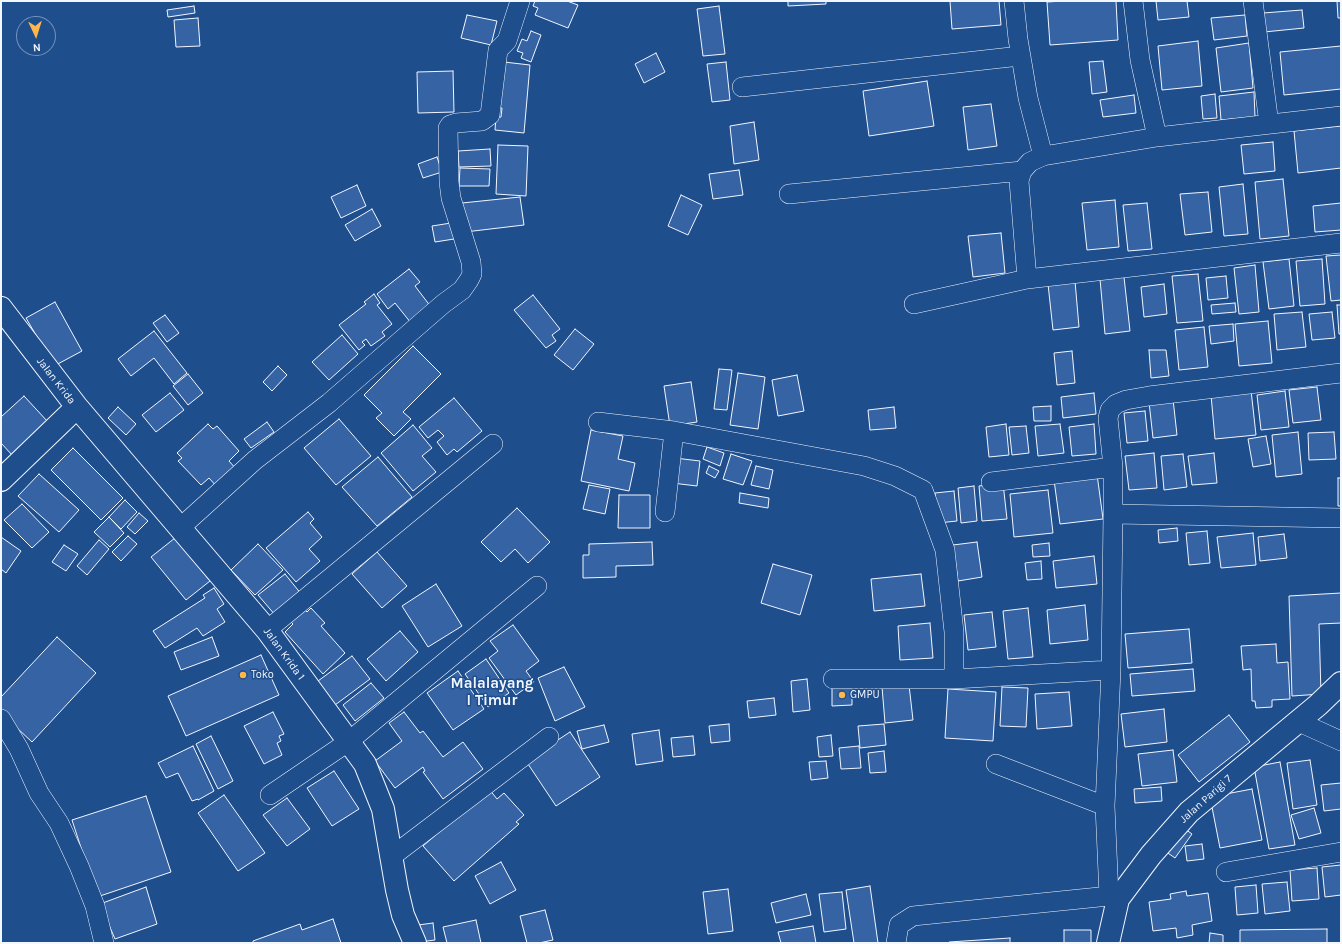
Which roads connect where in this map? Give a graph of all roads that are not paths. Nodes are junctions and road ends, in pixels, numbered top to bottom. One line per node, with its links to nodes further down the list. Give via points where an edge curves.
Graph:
1 (520, 1): 28 (street, via 507,41 498,50 490,115 482,121 450,124 448,128 451,198 471,262 472,274 462,290 442,304 329,403 255,460)
2 (1014, 1): 5 (street)
3 (1133, 1): 9 (street, via 1140,60)
4 (1253, 1): 8 (street)
5 (1020, 56): 6 (street); 10 (street)
6 (742, 87)
7 (1341, 116): 8 (street)
8 (1268, 124): 9 (street)
9 (1157, 136): 10 (street)
10 (1043, 156): 11 (street, via 1030,162)
11 (1022, 171): 12 (street); 14 (street, via 1019,181)
12 (789, 194)
13 (1341, 243): 14 (street)
14 (1027, 279): 15 (street)
15 (914, 304)
16 (1, 308): 18 (street, Jalan Krida)
17 (1341, 373): 22 (street, via 1149,396 1121,402 1110,410 1108,418)
18 (77, 407): 23 (street, Jalan Krida); 28 (street, Jalan Krida 1)
19 (598, 422): 20 (street)
20 (674, 431): 25 (street); 32 (street, via 864,466 895,476 923,490 945,550 954,632)
21 (493, 444): 30 (street)
22 (1113, 467): 24 (street); 26 (street)
23 (1, 480)
24 (991, 482)
25 (666, 512)
26 (1113, 514): 27 (street); 31 (street)
27 (1341, 518)
28 (181, 527): 30 (street, Jalan Krida 1)
29 (537, 586): 39 (street)
30 (267, 630): 39 (street, Jalan Krida 1)
31 (1111, 670): 32 (street); 42 (street)
32 (954, 679): 33 (street)
33 (833, 680)
34 (1341, 683): 36 (street, Jalan Parigi 7)
35 (1, 719): 47 (street, via 79,866 95,906)
36 (1298, 722): 38 (street); 46 (street, Jalan Parigi 7, via 1189,812)
37 (549, 737): 44 (street)
38 (1341, 741)
39 (348, 742): 41 (street); 44 (street, Jalan Krida 1, via 365,764 383,809)
40 (996, 764): 42 (street)
41 (270, 794)
42 (1105, 806): 46 (street)
43 (1341, 852): 45 (street)
44 (391, 857): 48 (street, Jalan Krida 1, via 403,915)
45 (1226, 872)
46 (1114, 897): 49 (street, via 912,916 899,925); 50 (street, Jalan Parigi 7)
47 (104, 943)
48 (415, 943)
49 (896, 943)
50 (1108, 943)

